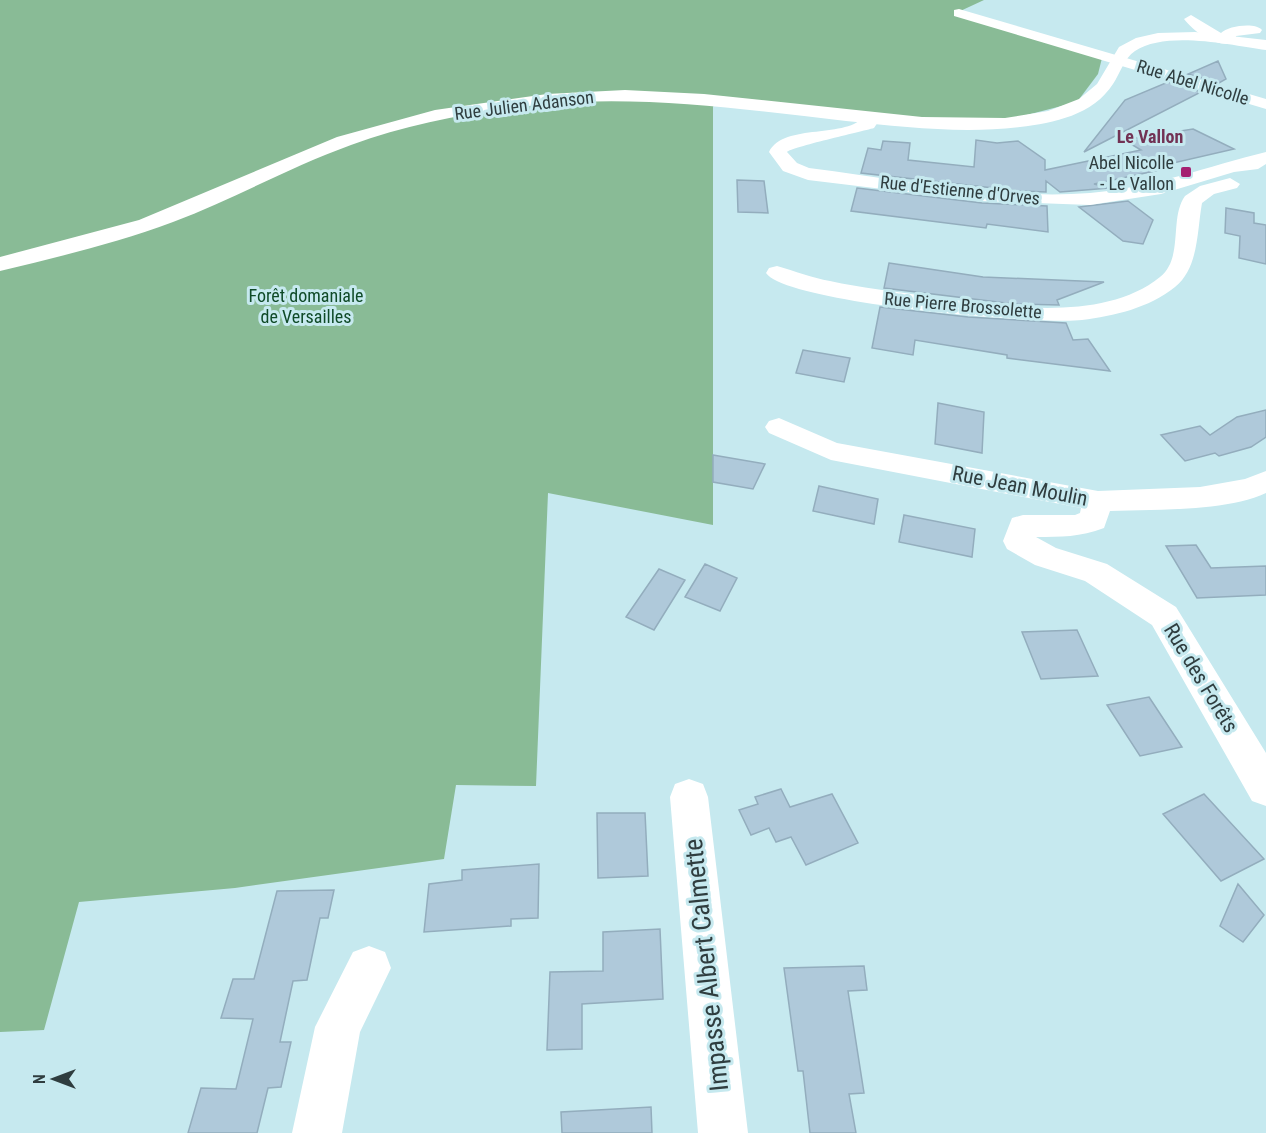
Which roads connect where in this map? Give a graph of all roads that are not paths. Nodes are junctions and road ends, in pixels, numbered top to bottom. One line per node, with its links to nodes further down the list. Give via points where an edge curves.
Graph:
1 (959, 13): 6 (street, Rue Abel Nicolle)
2 (1191, 18): 4 (street, via 1212,35)
3 (1255, 30): 4 (street, via 1232,31 1228,33)
4 (1230, 40): 5 (main road, Rue Julien Adanson); 6 (main road, Rue Julien Adanson, via 1161,38 1140,42 1127,49)
5 (1266, 45)
6 (1120, 60): 7 (street, Rue Abel Nicolle); 8 (main road, Rue Julien Adanson, via 1097,96 1079,107 1045,118 970,124)
7 (1266, 104)
8 (871, 118): 9 (street, Rue d'Estienne d'Orves, via 868,124 854,129 789,142 778,153 792,170 808,174 1040,199 1090,199 1161,188 1232,167); 10 (main road, Rue Julien Adanson, via 646,96 570,96 496,106 371,132 166,217 96,240)
9 (1261, 169): 11 (street, Rue Pierre Brossolette, via 1192,200 1181,262 1170,280 1144,296 1109,308 1029,314 983,310 810,286)
10 (0, 264)
11 (777, 273)
12 (779, 427): 14 (street, Rue Jean Moulin, via 831,450)
13 (1266, 481): 14 (street, Rue Jean Moulin, via 1251,488 1200,497)
14 (1098, 501): 15 (street, Rue des Forêts, via 1093,520 1077,526 1023,526 1018,541 1046,557 1096,572 1164,616)
15 (1266, 788)
16 (689, 797): 19 (street, Impasse Albert Calmette)
17 (369, 968): 18 (street, via 338,1027)
18 (317, 1133)
19 (723, 1133)

